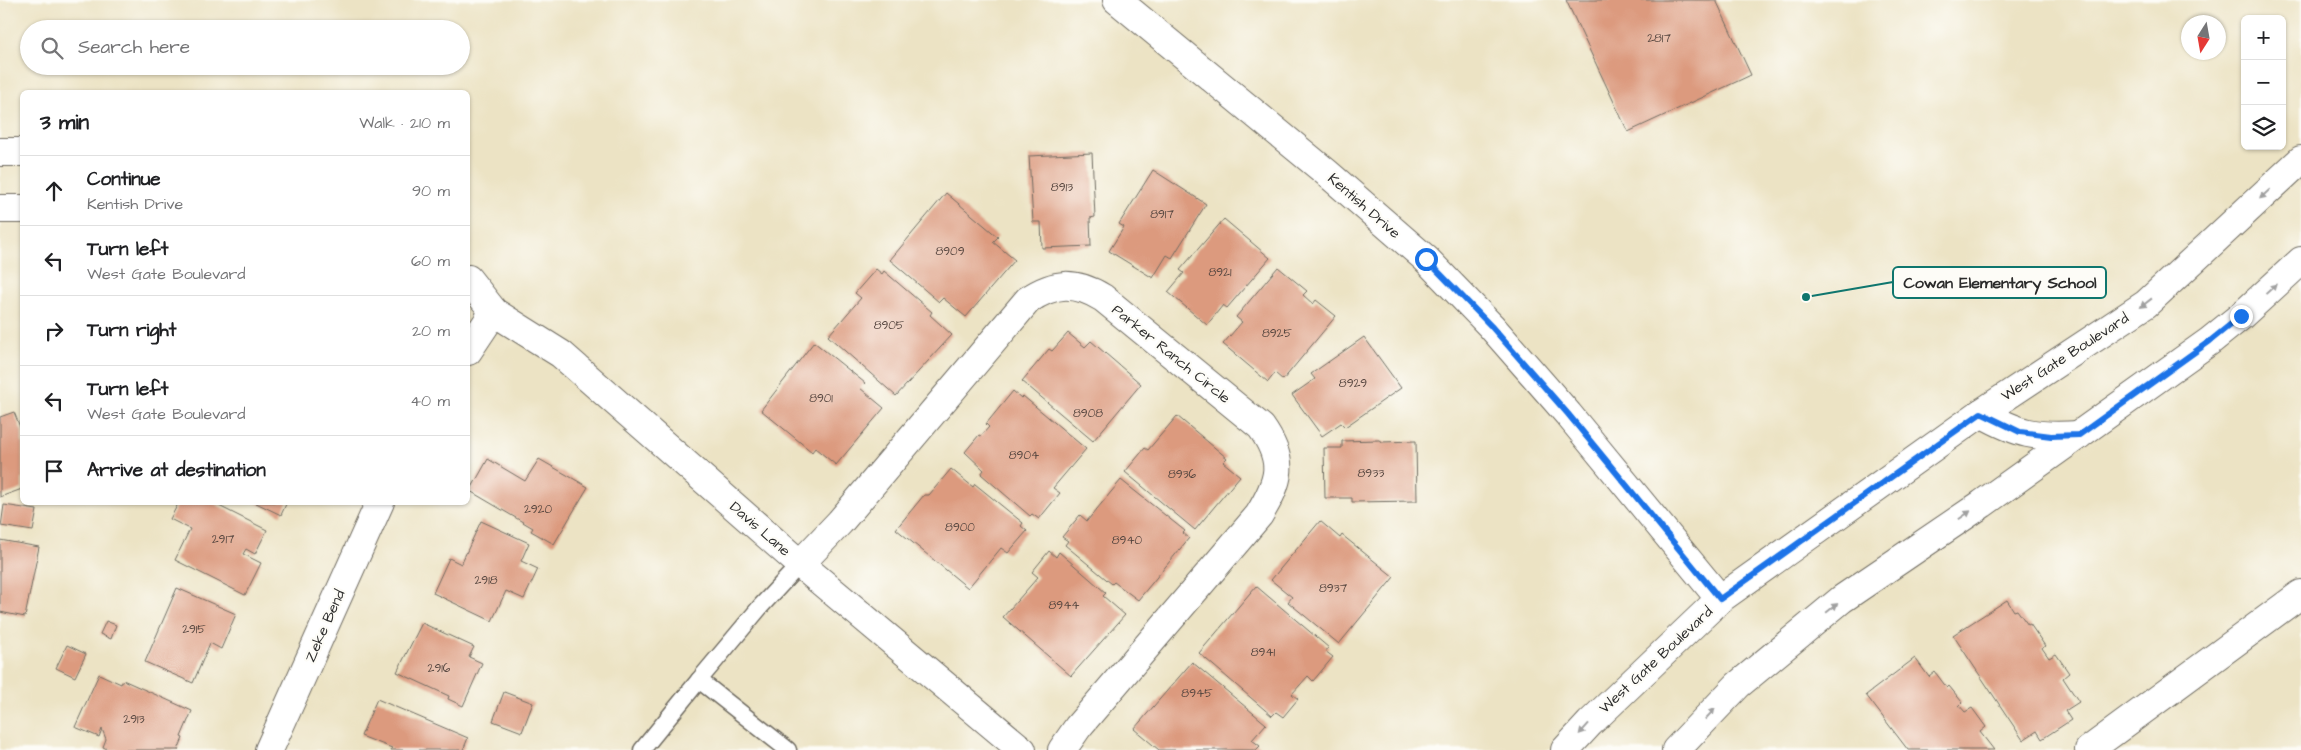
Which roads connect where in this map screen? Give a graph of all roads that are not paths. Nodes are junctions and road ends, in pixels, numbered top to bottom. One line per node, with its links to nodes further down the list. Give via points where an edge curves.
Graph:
1 (1117, 0): 17 (street, Kentish Drive, via 1426,259 1491,326 1568,414)
2 (0, 152): 3 (street)
3 (20, 152)
4 (2301, 160): 12 (street, West Gate Boulevard, one-way to 12, via 2146,304)
5 (0, 209): 6 (street)
6 (20, 209)
7 (2301, 261): 13 (street, one-way to 7, via 2210,341)
8 (470, 282): 10 (street, Davis Lane)
9 (470, 309): 10 (street, Davis Lane)
10 (494, 312): 11 (street); 15 (street, Davis Lane, via 560,354)
11 (470, 348)
12 (1981, 413): 13 (street, via 2020,432); 17 (street, West Gate Boulevard)
13 (2079, 435): 25 (street, one-way to 13, via 1738,685 1842,600)
14 (379, 505): 19 (street, Zeke Bend)
15 (800, 564): 18 (lane); 22 (street, Davis Lane); 23 (street, Parker Ranch Circle, via 840,522 1028,300 1053,287 1071,285 1087,288 1103,298 1261,427 1278,458 1277,477 1259,515)
16 (2301, 594): 26 (street)
17 (1720, 599): 24 (street, West Gate Boulevard, one-way to 24)
18 (700, 680): 20 (lane); 21 (lane)
19 (269, 750)
20 (642, 750)
21 (788, 750)
22 (1022, 750)
23 (1062, 750)
24 (1565, 750)
25 (1676, 750)
26 (2089, 750)

